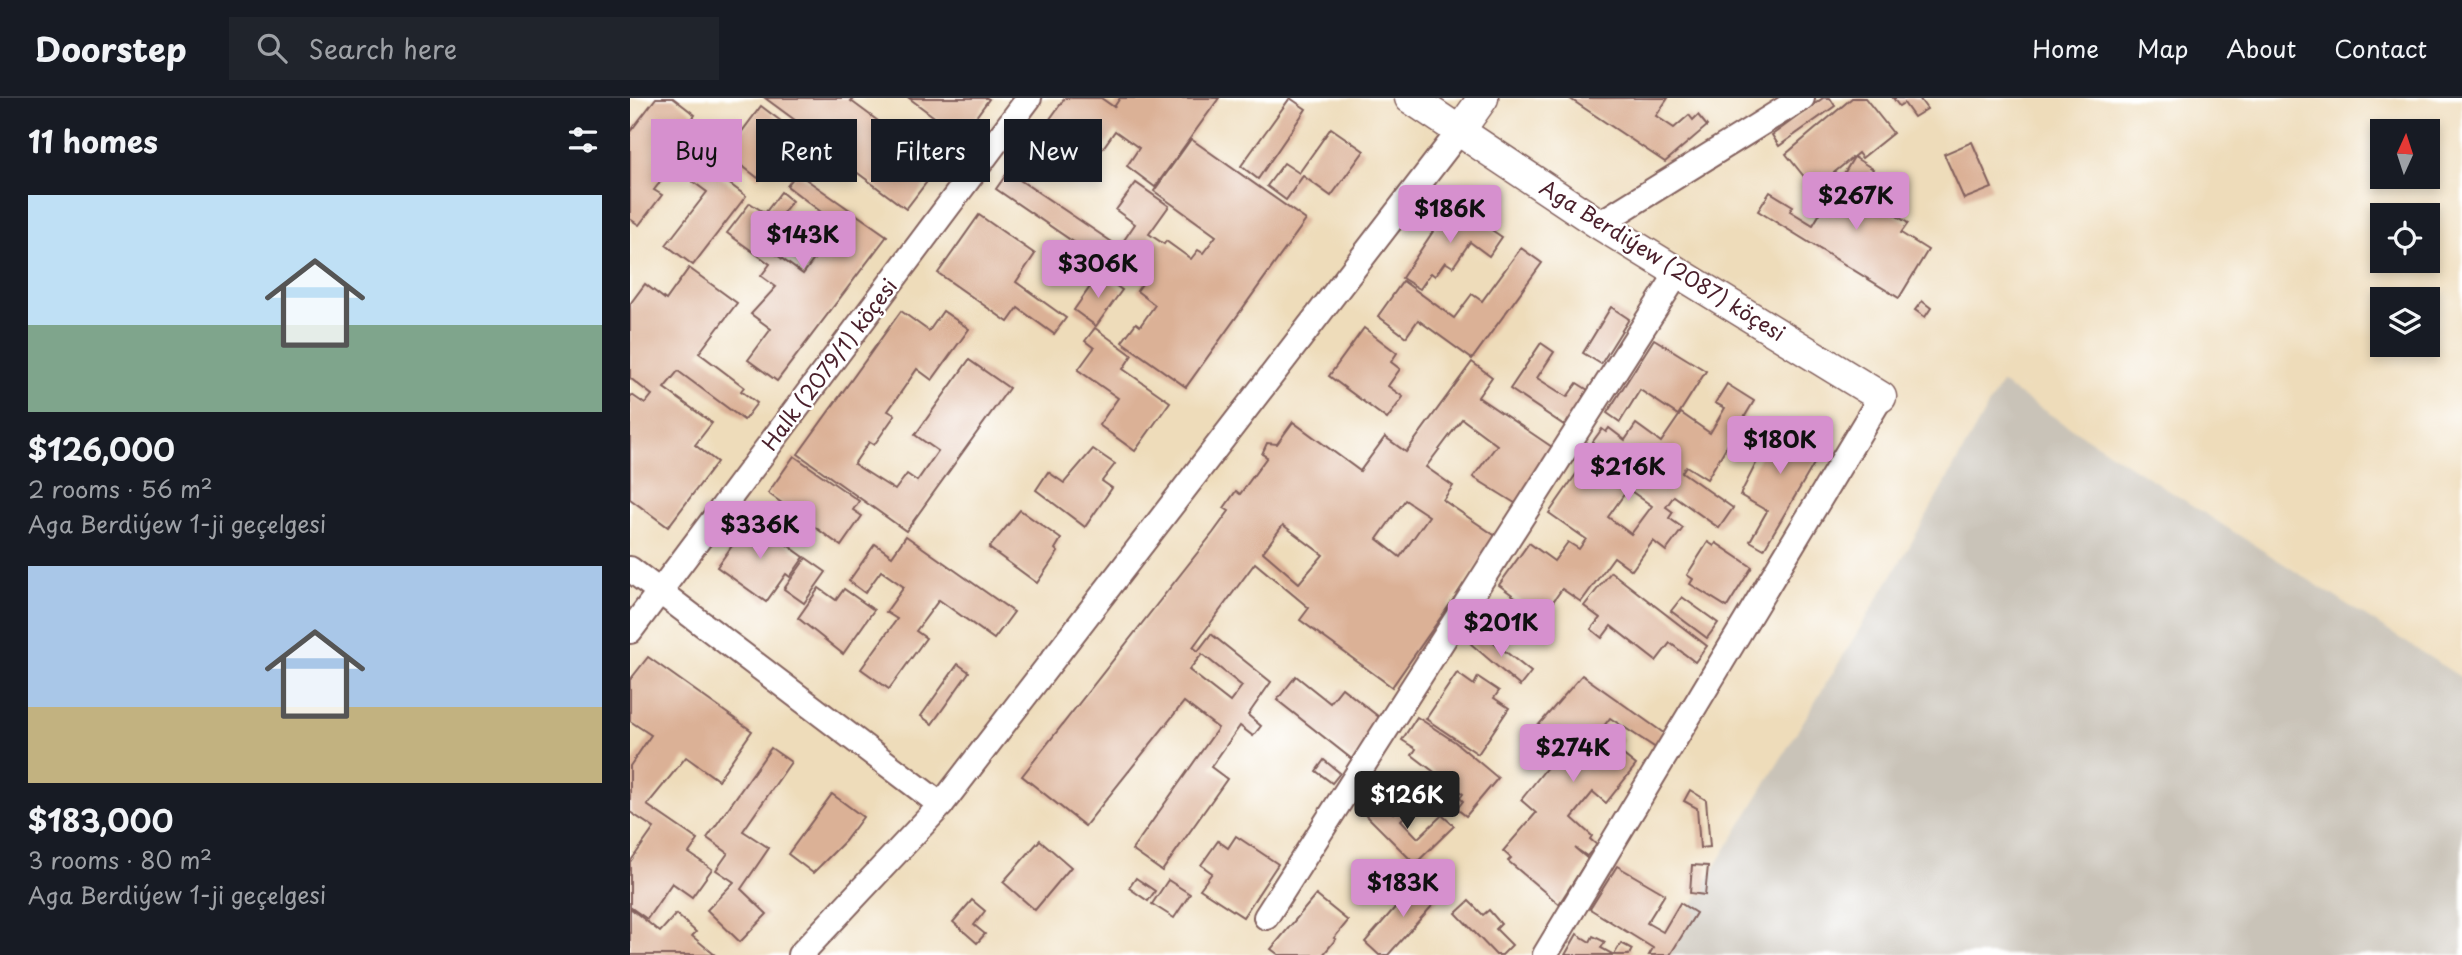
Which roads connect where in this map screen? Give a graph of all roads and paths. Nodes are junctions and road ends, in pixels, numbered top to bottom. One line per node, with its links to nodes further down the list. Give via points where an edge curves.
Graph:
1 (1029, 98): 10 (street, Halk (2079/1) köçesi)
2 (1410, 98): 5 (street, Aga Berdiýew (2087) köçesi)
3 (1483, 98): 5 (street)
4 (1802, 98): 6 (street)
5 (1458, 133): 6 (street, Aga Berdiýew (2087) köçesi); 12 (street)
6 (1599, 224): 7 (street, Aga Berdiýew (2087) köçesi)
7 (1679, 271): 8 (street, Aga Berdiýew (2087) köçesi); 13 (street)
8 (1881, 397): 15 (street)
9 (630, 569): 10 (street)
10 (660, 591): 11 (street, Halk (2079/1) köçesi); 12 (street)
11 (630, 631)
12 (941, 805): 14 (street)
13 (1266, 917)
14 (800, 955)
15 (1545, 955)

